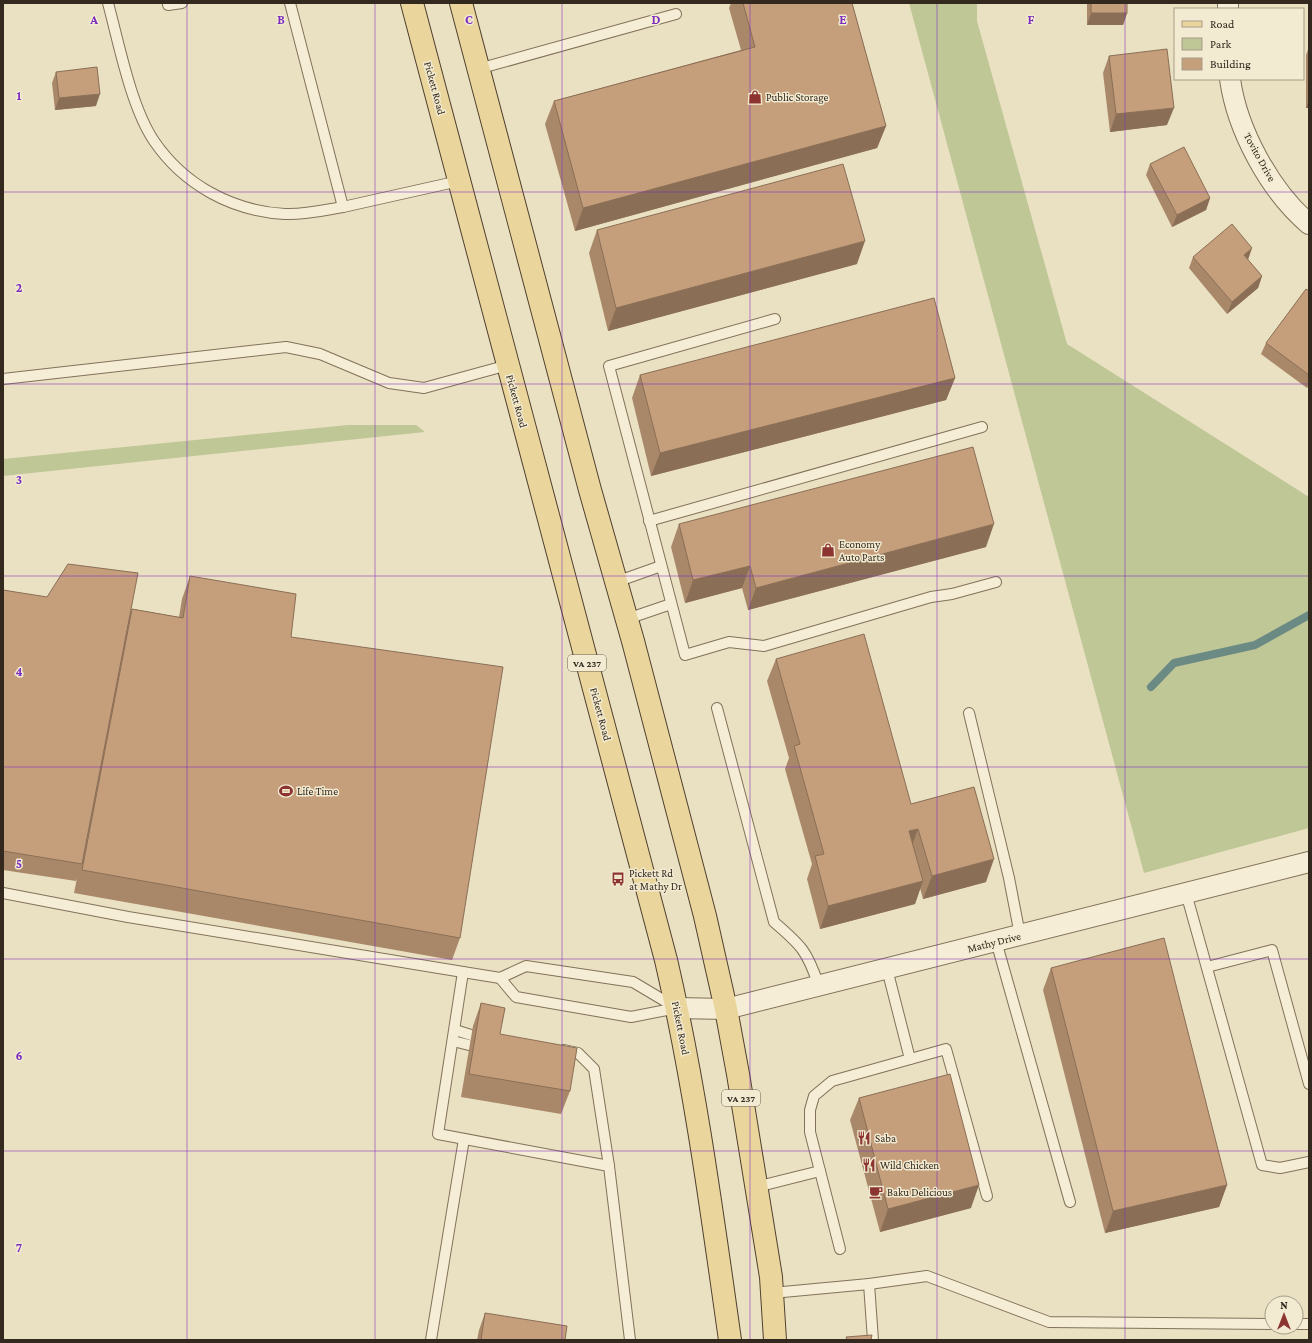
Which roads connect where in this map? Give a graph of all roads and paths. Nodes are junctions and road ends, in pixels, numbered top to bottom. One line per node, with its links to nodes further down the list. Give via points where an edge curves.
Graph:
1 (108, 3): 11 (lane, via 129,81 144,120 154,141 182,174 217,197 245,207 286,214)
2 (168, 3): 3 (lane)
3 (182, 3)
4 (290, 3): 11 (lane)
5 (412, 3): 10 (main road, Pickett Road / VA 237)
6 (461, 3): 8 (main road, VA 237)
7 (676, 14): 8 (lane)
8 (478, 69): 19 (main road, VA 237)
9 (1230, 80): 12 (street, Tovito Drive, via 1238,113 1268,174 1289,204)
10 (459, 181): 11 (lane); 14 (main road, Pickett Road / VA 237)
11 (343, 207)
12 (1309, 224)
13 (775, 319): 17 (lane, via 609,366)
14 (508, 365): 15 (lane, via 424,388 389,383 320,354 286,347); 35 (main road, Pickett Road / VA 237, via 625,802)
15 (3, 378)
16 (982, 427): 17 (lane)
17 (650, 521): 18 (lane)
18 (661, 566): 19 (lane); 21 (lane)
19 (616, 582): 22 (main road, VA 237)
20 (996, 582): 21 (lane, via 931,597 764,646 730,642 685,655)
21 (671, 604): 22 (lane)
22 (627, 619): 36 (main road, VA 237, via 705,916)
23 (717, 708): 34 (lane, via 774,922 799,943 810,959)
24 (968, 713): 28 (lane, via 1009,878)
25 (1309, 862): 27 (street, Mathy Drive)
26 (3, 893): 32 (lane, via 128,917)
27 (1186, 893): 28 (street, Mathy Drive); 30 (lane)
28 (1020, 935): 29 (street, Mathy Drive)
29 (996, 941): 31 (street, Mathy Drive); 48 (lane)
30 (1207, 967): 41 (lane, via 1272,950); 43 (lane, via 1262,1165 1280,1168)
31 (887, 969): 34 (street, Mathy Drive); 40 (lane)
32 (463, 972): 33 (lane); 37 (lane)
33 (500, 978): 35 (lane, via 526,966 633,982); 35 (lane, via 516,997 631,1017)
34 (819, 986): 36 (street, Mathy Drive)
35 (677, 1008): 36 (street, Mathy Drive); 55 (main road, Pickett Road / VA 237, via 707,1173)
36 (726, 1009): 46 (main road, VA 237)
37 (455, 1030): 38 (lane); 38 (lane, via 470,1040)
38 (453, 1041): 42 (lane, via 438,1134)
39 (555, 1052): 44 (lane, via 578,1053 594,1069)
40 (910, 1059): 45 (lane, via 832,1081 814,1096 810,1110 810,1132); 47 (lane, via 946,1049)
41 (1309, 1084)
42 (464, 1139): 44 (lane); 53 (lane)
43 (1309, 1162)
44 (609, 1166): 54 (lane)
45 (820, 1171): 46 (lane); 49 (lane)
46 (756, 1187): 51 (main road, VA 237)
47 (987, 1196)
48 (1070, 1202)
49 (840, 1250)
50 (869, 1284): 51 (lane); 52 (lane, via 927,1276 1049,1322); 57 (lane)
51 (772, 1293): 56 (main road, VA 237)
52 (1264, 1324)
53 (431, 1340)
54 (630, 1340)
55 (730, 1340)
56 (775, 1340)
57 (873, 1340)

